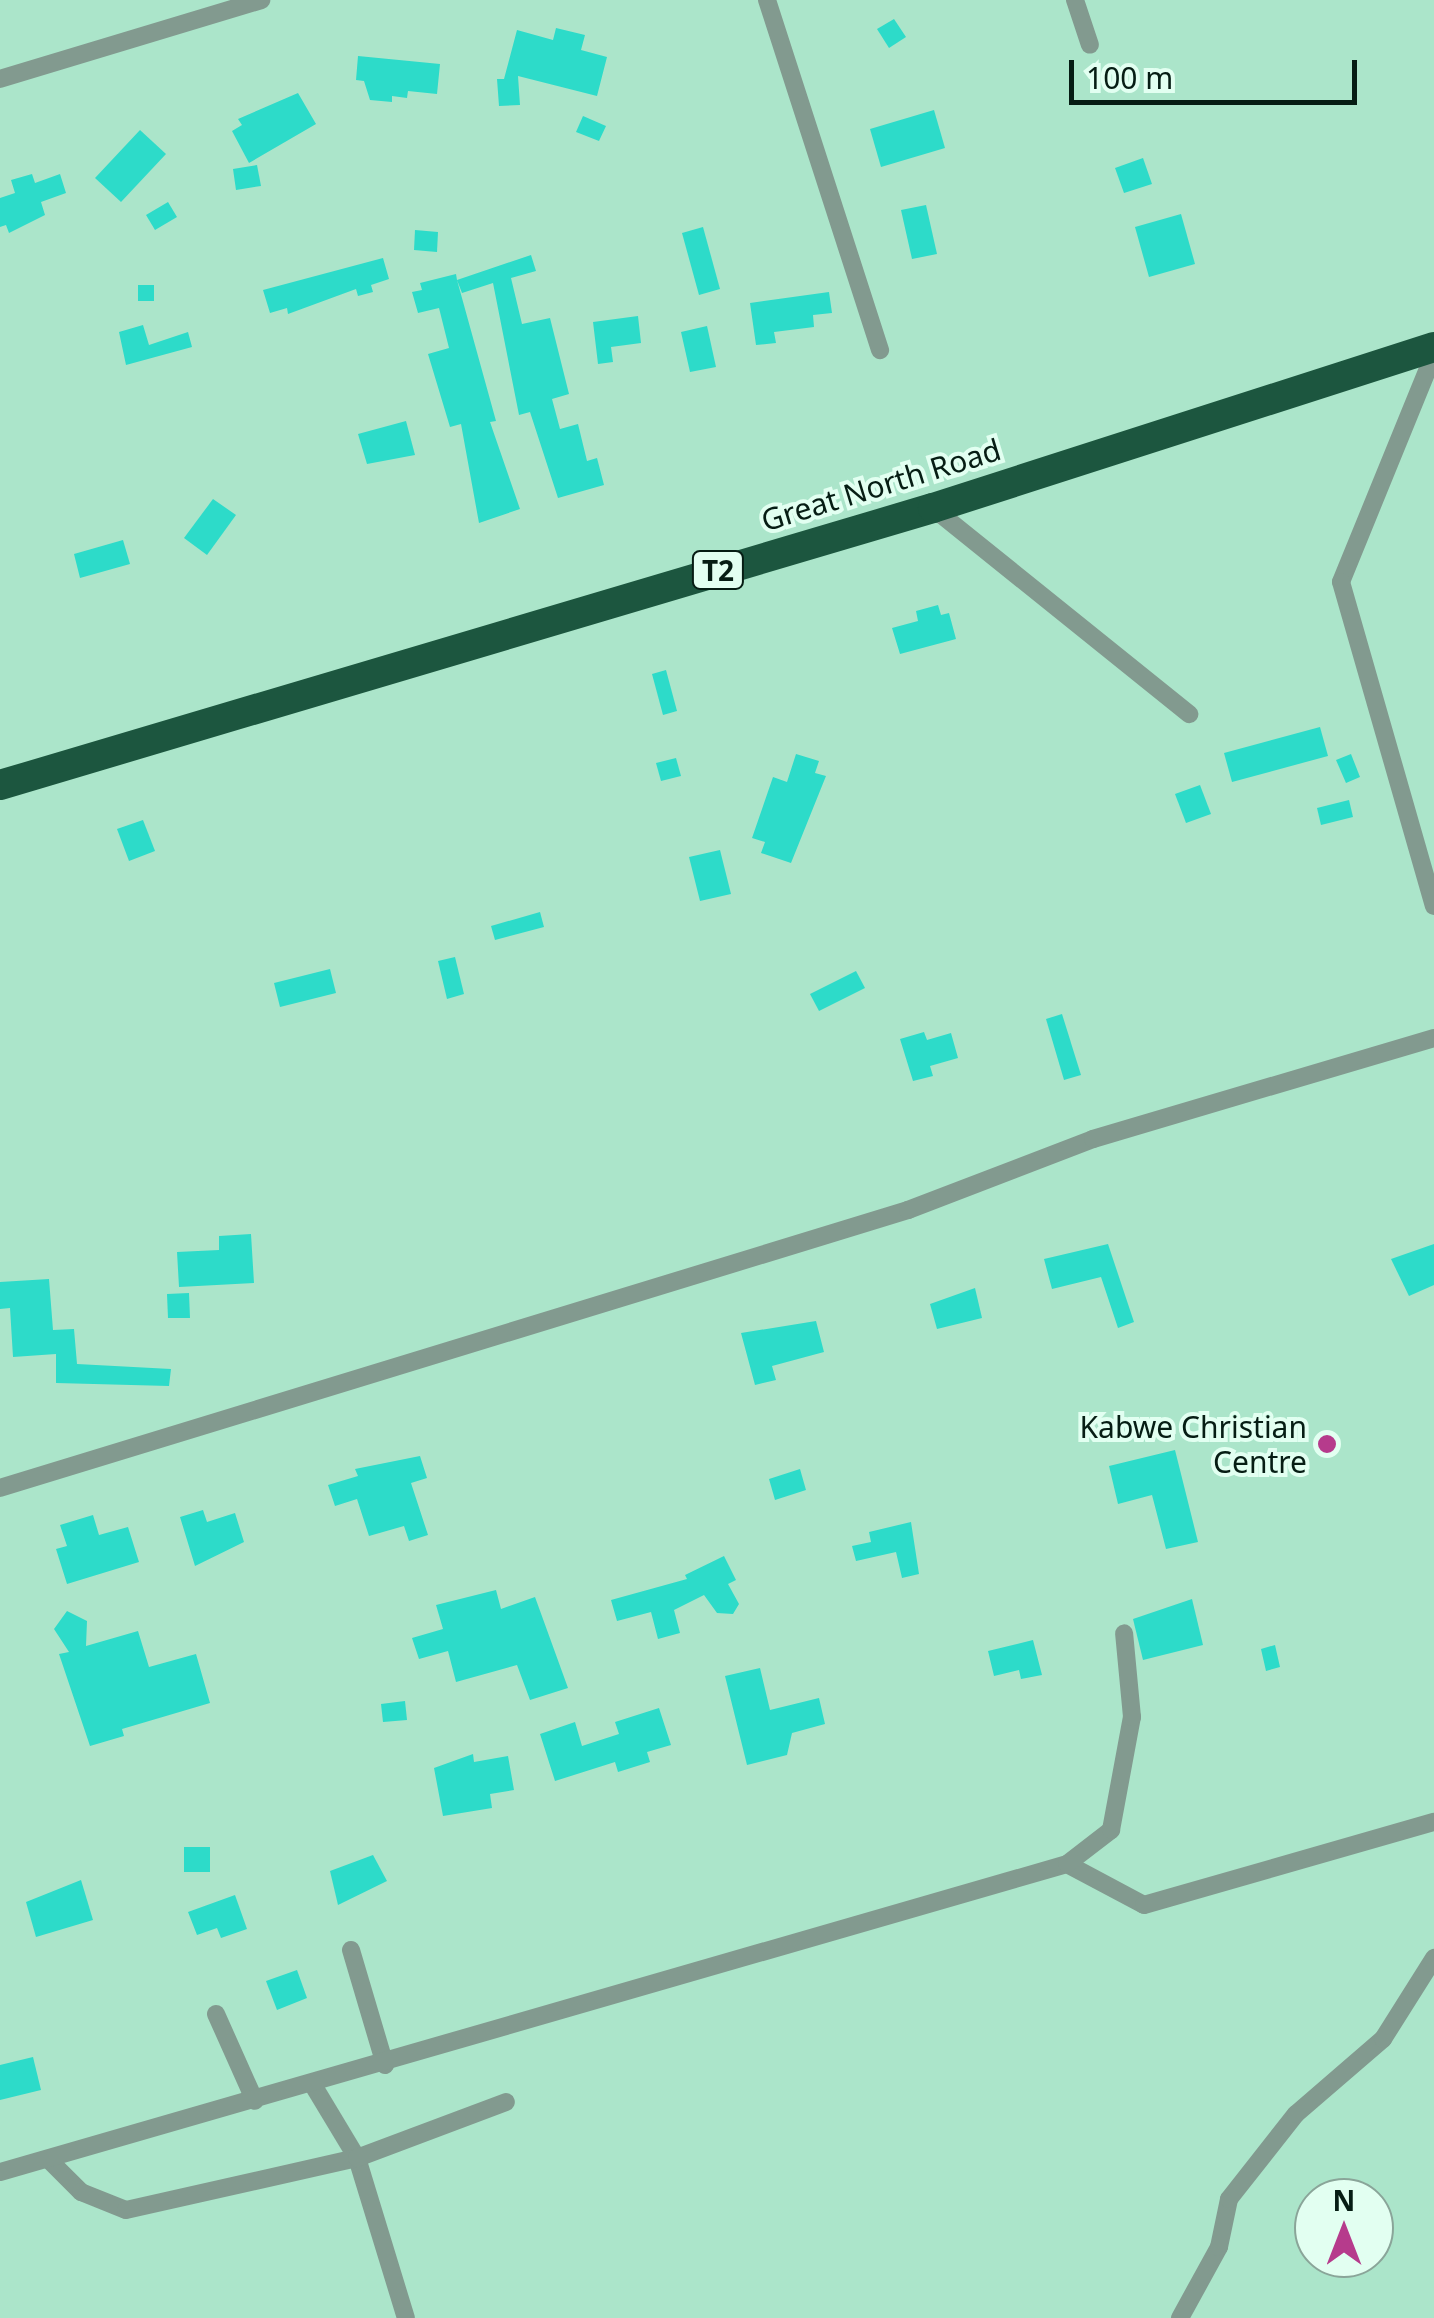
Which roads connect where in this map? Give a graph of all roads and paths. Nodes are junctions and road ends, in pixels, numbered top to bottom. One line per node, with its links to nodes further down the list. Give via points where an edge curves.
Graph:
1 (260, 0): 5 (street)
2 (768, 0): 6 (street)
3 (1075, 0): 4 (street)
4 (1090, 45)
5 (0, 79)
6 (880, 350)
7 (1434, 350): 8 (highway, Great North Road / T2); 11 (street, via 1341,582)
8 (932, 508): 9 (street); 10 (highway, Great North Road / T2)
9 (1189, 714)
10 (0, 784)
11 (1434, 906)
12 (1434, 1038): 13 (street, via 1094,1139 908,1210)
13 (0, 1488)
14 (1124, 1633): 16 (street, via 1132,1717 1112,1830)
15 (1434, 1822): 16 (street, via 1144,1905)
16 (1067, 1864): 20 (street)
17 (350, 1950): 20 (street)
18 (1434, 1958): 28 (street, via 1384,2040 1296,2114 1230,2199 1219,2247)
19 (216, 2014): 22 (street)
20 (385, 2065): 21 (street)
21 (313, 2085): 22 (street); 24 (street)
22 (255, 2101): 25 (street)
23 (506, 2102): 24 (street)
24 (358, 2158): 25 (street, via 126,2210 81,2192); 27 (street)
25 (48, 2159): 26 (street)
26 (0, 2172)
27 (406, 2318)
28 (1180, 2318)

